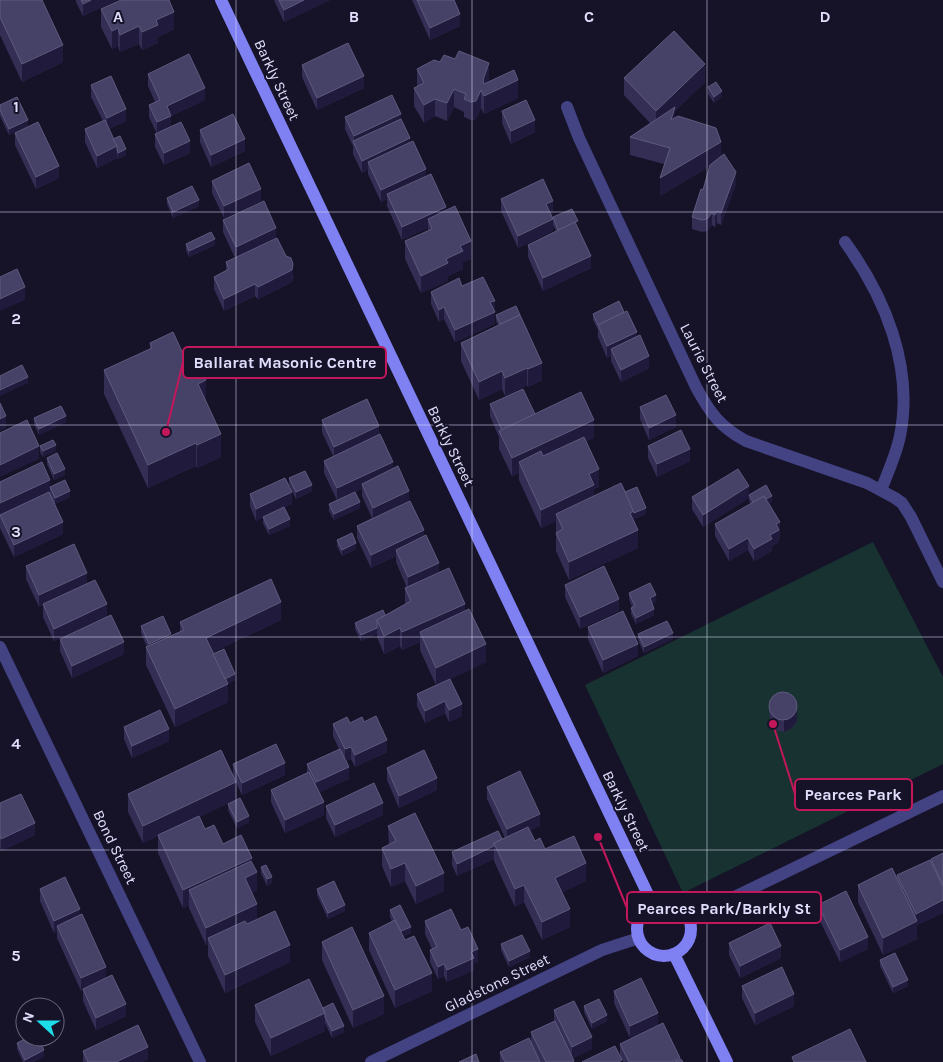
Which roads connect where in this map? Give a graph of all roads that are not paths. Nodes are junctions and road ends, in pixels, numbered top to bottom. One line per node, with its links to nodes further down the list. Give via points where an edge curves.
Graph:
1 (221, 0): 8 (main road, Barkly Street)
2 (567, 107): 4 (street, Laurie Street, via 692,378 714,418 746,441)
3 (845, 242): 4 (street, via 867,276 891,328 901,362 904,401 900,435)
4 (881, 490): 5 (street, Laurie Street, via 907,510)
5 (943, 582)
6 (0, 647): 12 (street, Bond Street)
7 (943, 796): 9 (street)
8 (653, 905): 9 (main road, via 674,904); 10 (main road, via 639,919)
9 (689, 919): 11 (main road, via 690,937)
10 (639, 938): 11 (main road, via 653,954); 13 (street, Gladstone Street, via 602,950)
11 (674, 954): 14 (main road)
12 (200, 1062)
13 (371, 1062)
14 (727, 1062)

